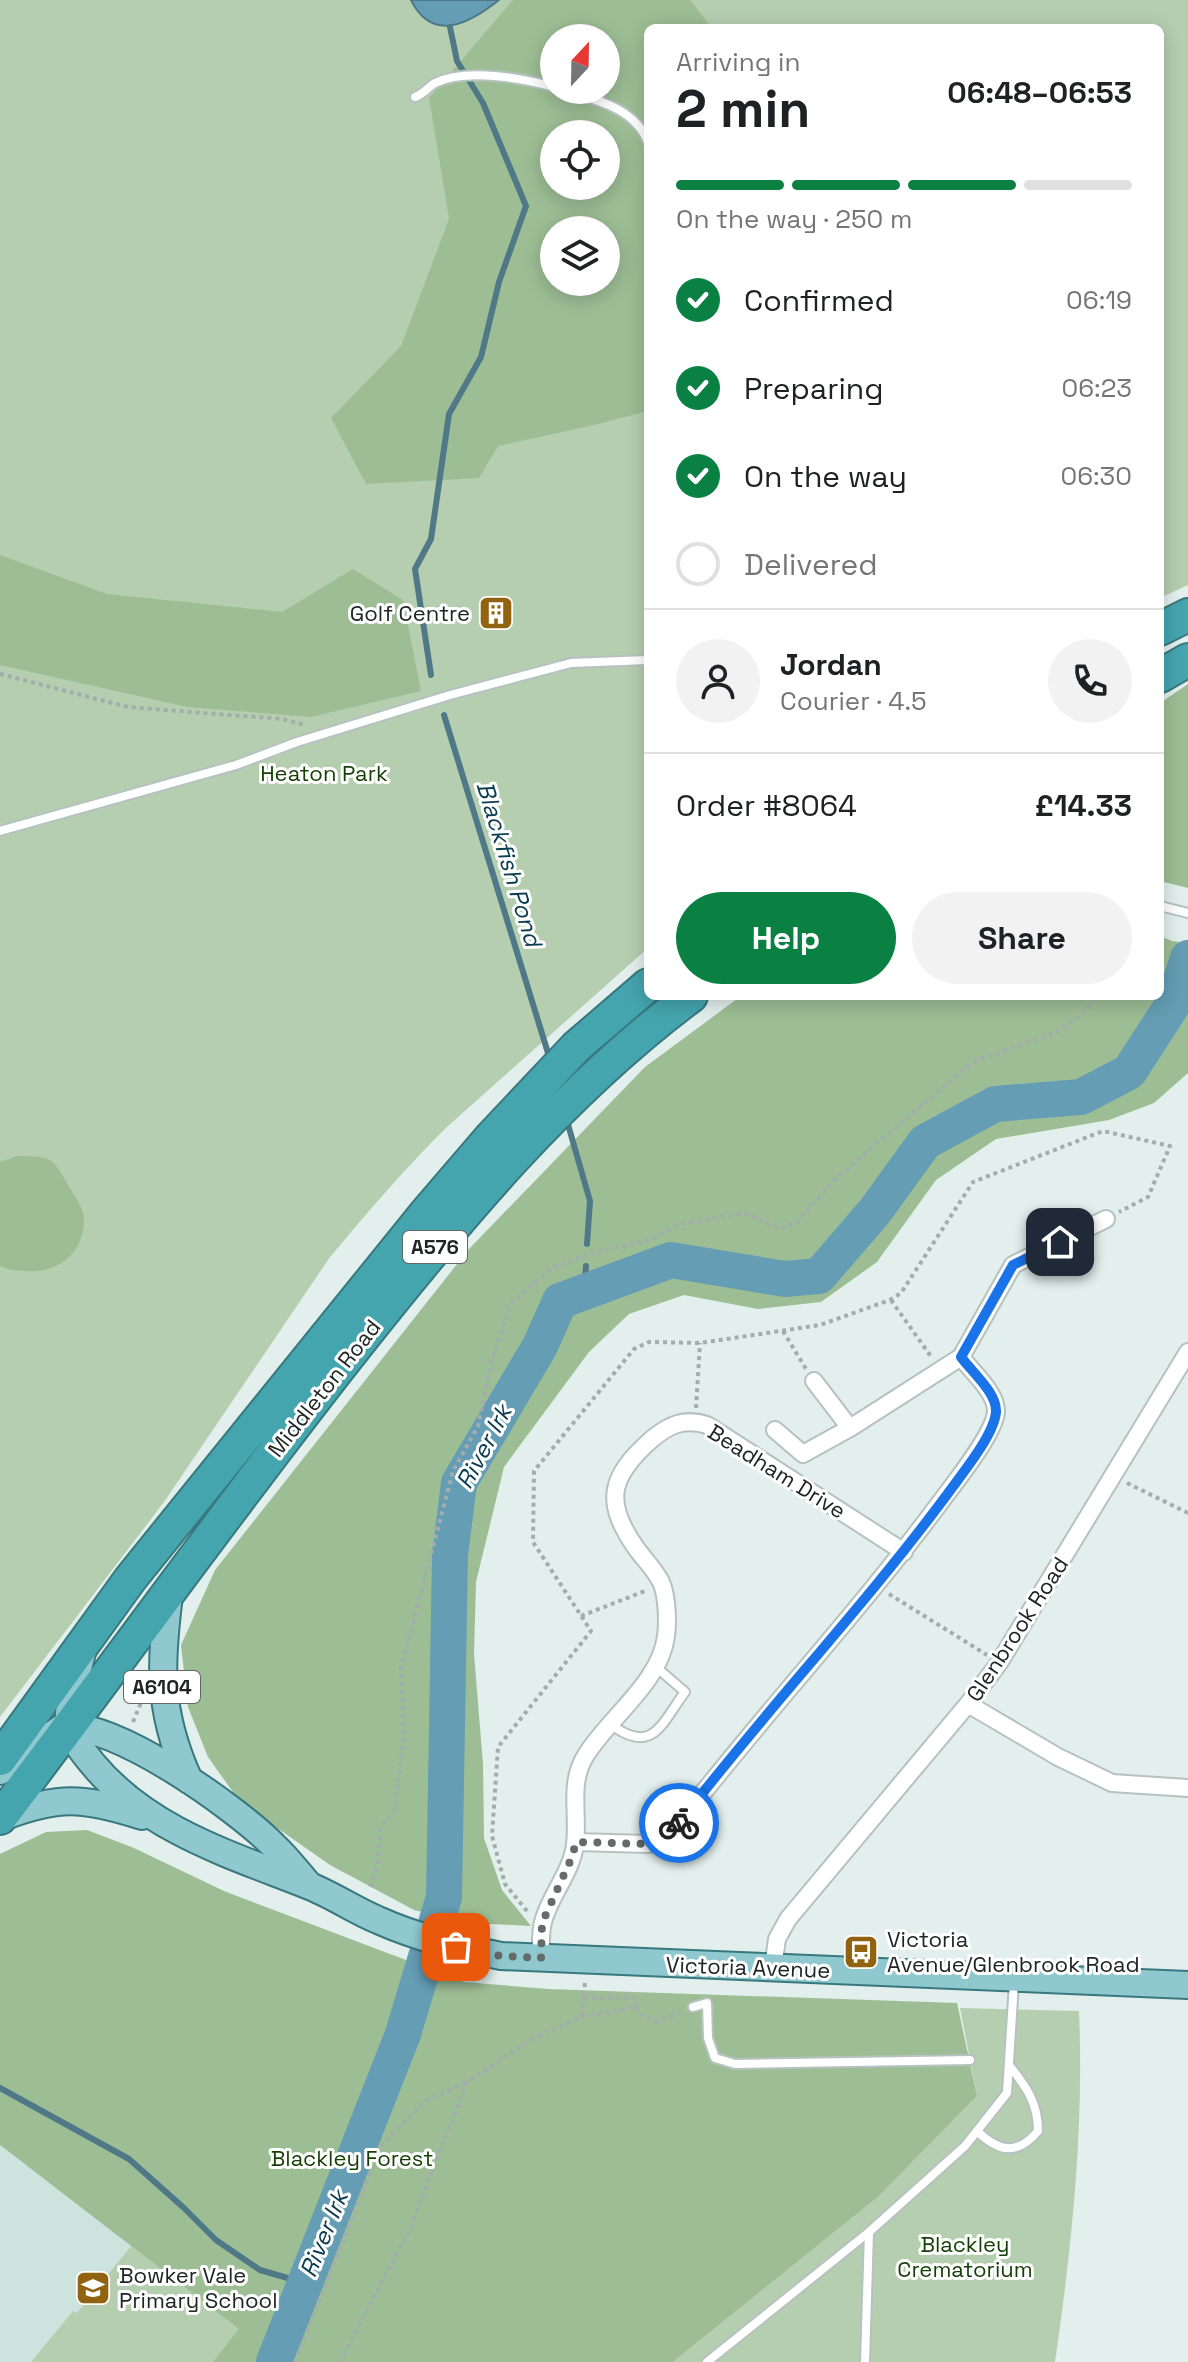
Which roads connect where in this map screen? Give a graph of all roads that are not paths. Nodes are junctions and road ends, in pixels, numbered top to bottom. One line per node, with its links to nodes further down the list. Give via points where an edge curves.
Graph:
1 (540, 83): 2 (lane, via 472,73 434,84)
2 (415, 97)
3 (608, 104): 4 (lane)
4 (644, 131)
5 (1188, 615): 6 (highway)
6 (1164, 627)
7 (644, 660): 10 (lane, via 571,663 450,695 236,765)
8 (1188, 660): 9 (highway)
9 (1164, 674)
10 (0, 831)
11 (1164, 907): 12 (lane)
12 (1188, 913)
13 (644, 988): 23 (highway, Middleton Road / A576, via 576,1047 492,1136 352,1303)
14 (686, 1000): 22 (highway, Middleton Road / A576, via 598,1074 514,1156 427,1256)
15 (1106, 1219): 17 (street, via 1013,1265)
16 (1188, 1352): 25 (street, Glenbrook Road, via 999,1663)
17 (961, 1357): 19 (street); 21 (street, via 995,1400 994,1420)
18 (814, 1381): 19 (street)
19 (850, 1428): 20 (street, via 803,1454)
20 (775, 1430)
21 (904, 1552): 24 (street, Beadham Drive, via 725,1435 695,1422 677,1423 632,1457 615,1492 618,1518 662,1584 666,1637); 34 (street, via 669,1836 648,1844)
22 (170, 1588): 27 (highway, Middleton Road / A576); 30 (main road, A6104, via 163,1693 171,1736)
23 (83, 1643): 27 (main road); 28 (highway, Middleton Road / A576)
24 (655, 1666): 26 (street, Beadham Drive); 26 (lane, via 685,1692 654,1733 634,1738)
25 (968, 1704): 31 (street, via 1112,1783); 37 (street, Glenbrook Road, via 788,1919 777,1939)
26 (610, 1724): 34 (street, Beadham Drive, via 578,1773)
27 (70, 1727): 29 (main road); 30 (main road, via 139,1749); 32 (highway, Middleton Road / A576); 33 (main road, via 97,1769)
28 (0, 1759)
29 (0, 1771)
30 (190, 1782): 35 (main road, via 273,1844)
31 (1188, 1788)
32 (0, 1818): 33 (main road, via 65,1800)
33 (157, 1820): 35 (main road, via 247,1864)
34 (576, 1842): 36 (street, Beadham Drive, via 542,1923)
35 (310, 1886): 36 (main road, Victoria Avenue, via 414,1935 501,1956)
36 (541, 1958): 37 (main road, Victoria Avenue)
37 (773, 1968): 38 (main road, Victoria Avenue)
38 (1014, 1978): 39 (main road, Victoria Avenue); 42 (lane)
39 (1188, 1985)
40 (693, 2007): 41 (lane, via 707,2003 708,2038 715,2058 735,2064)
41 (970, 2060)
42 (1009, 2065): 43 (lane, via 1007,2093); 43 (lane, via 1030,2092 1038,2131 1028,2144 1012,2149 991,2144)
43 (977, 2131): 44 (lane)
44 (869, 2232): 45 (lane); 46 (lane)
45 (707, 2362)
46 (865, 2362)

